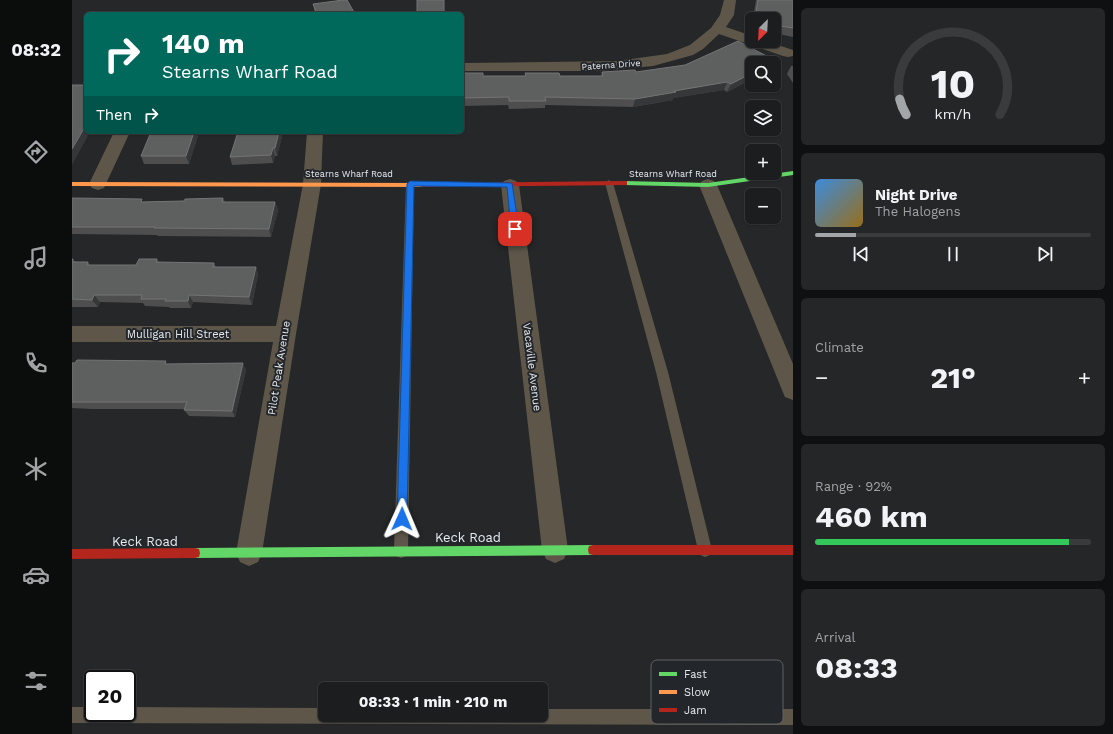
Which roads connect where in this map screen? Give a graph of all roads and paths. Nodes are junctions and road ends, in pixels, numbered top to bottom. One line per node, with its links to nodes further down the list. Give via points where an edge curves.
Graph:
1 (730, 0): 2 (street, Paterna Drive, via 727,14)
2 (717, 29): 3 (street); 4 (street, Paterna Drive, via 689,51 658,61 586,67)
3 (788, 53)
4 (464, 67)
5 (121, 134): 10 (street)
6 (315, 134): 11 (street)
7 (793, 173): 14 (street, Stearns Wharf Road)
8 (609, 183): 13 (street, Stearns Wharf Road); 14 (street, Stearns Wharf Road); 21 (lane, via 662,372)
9 (72, 184): 10 (street, Stearns Wharf Road)
10 (98, 184): 11 (street, Stearns Wharf Road)
11 (312, 184): 12 (street, Stearns Wharf Road); 16 (street, Pilot Peak Avenue)
12 (410, 184): 13 (street, Stearns Wharf Road); 20 (lane)
13 (510, 185): 18 (street, Vacaville Avenue)
14 (708, 185): 17 (street)
15 (72, 334): 16 (street, Mulligan Hill Street)
16 (285, 334): 22 (street, Pilot Peak Avenue)
17 (793, 390)
18 (555, 550): 20 (street, Keck Road); 21 (street, Keck Road)
19 (793, 550): 21 (street, Keck Road)
20 (401, 551): 22 (street, Keck Road)
21 (705, 551)
22 (249, 553): 23 (street, Keck Road)
23 (72, 554)
24 (72, 715): 25 (lane)
25 (651, 717)
26 (783, 717): 27 (lane)
27 (793, 717)

